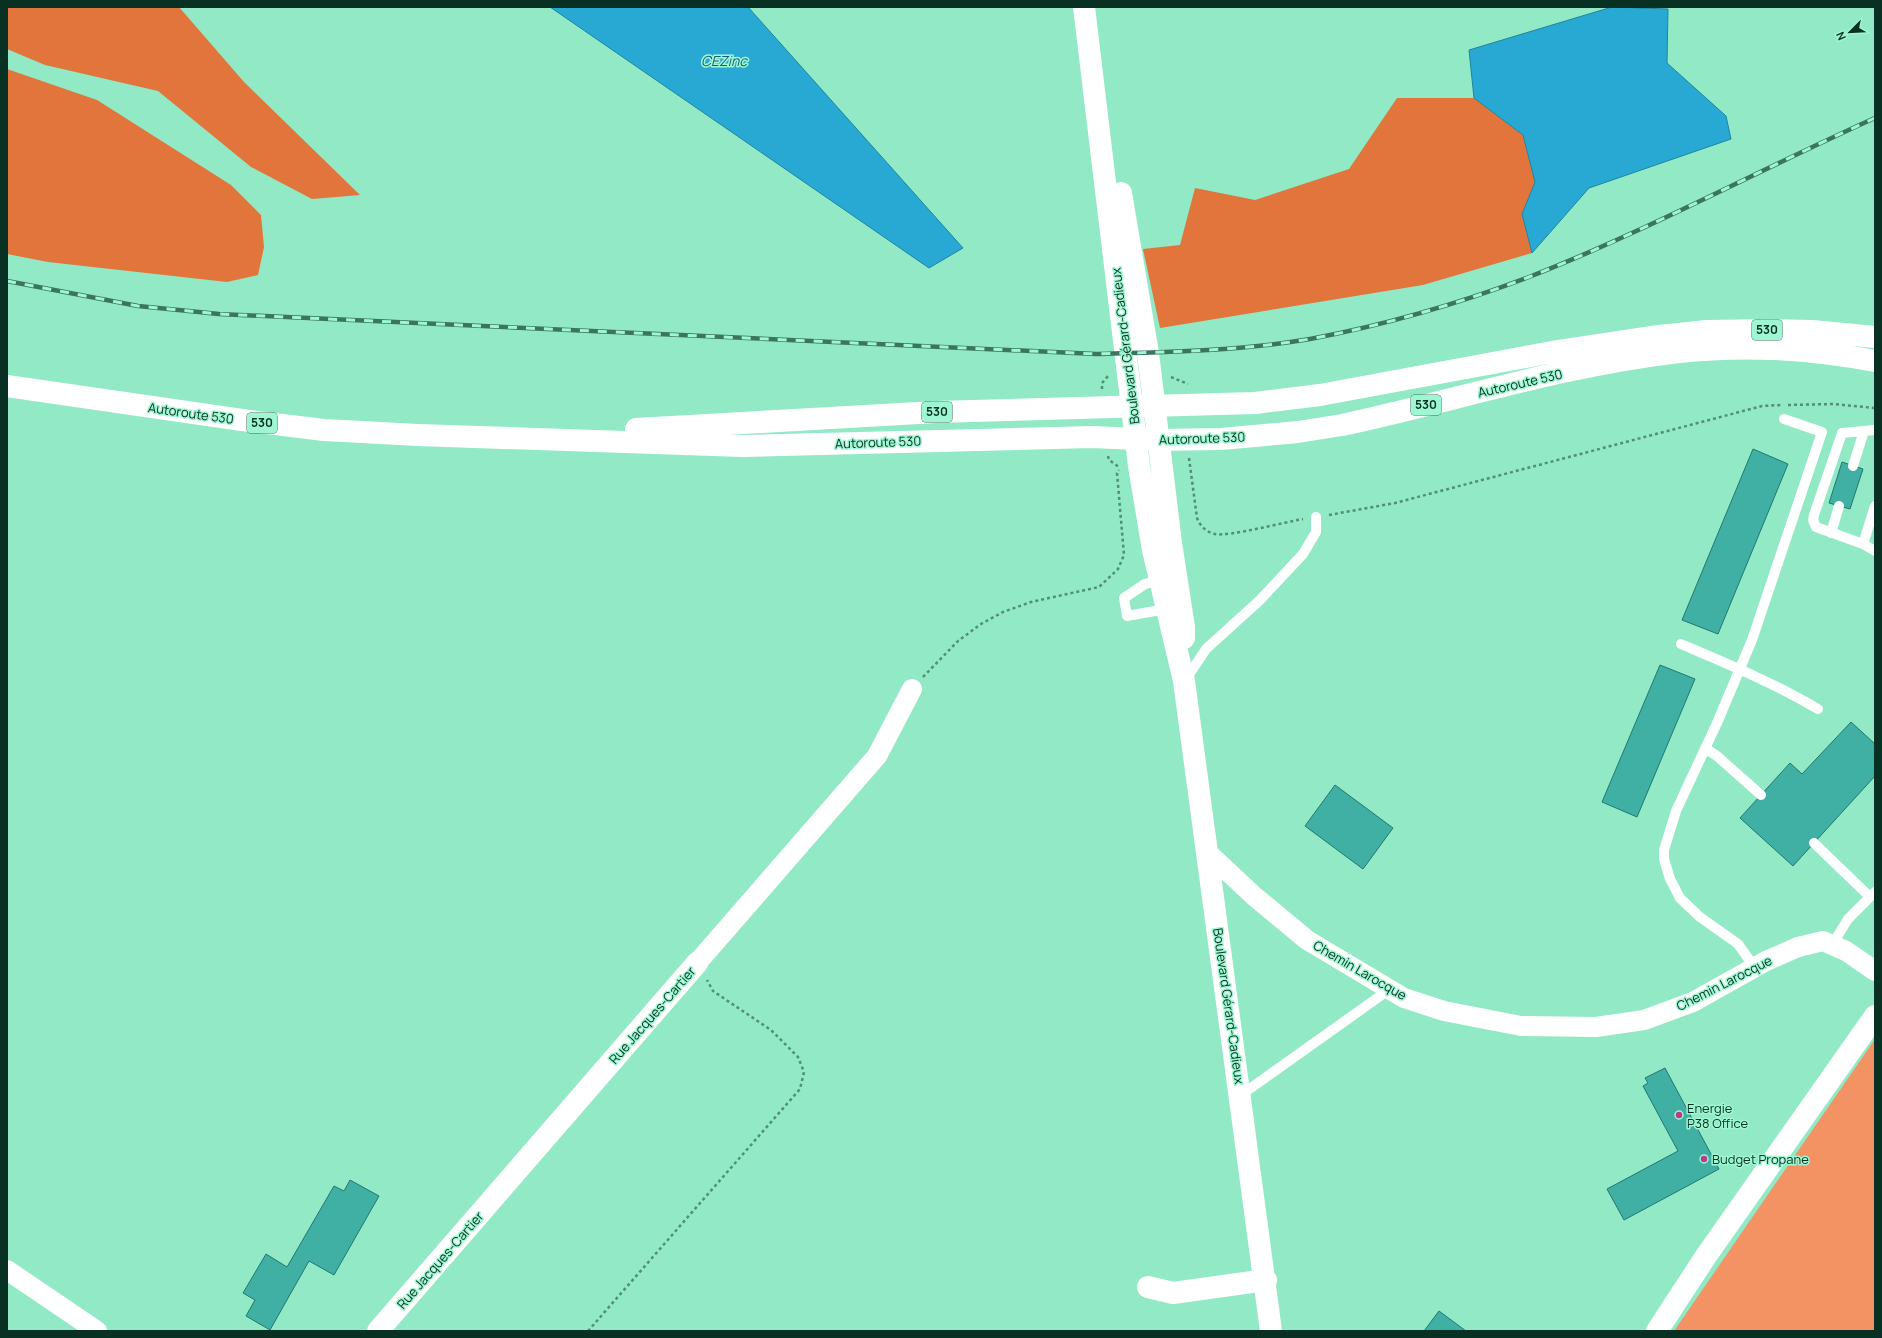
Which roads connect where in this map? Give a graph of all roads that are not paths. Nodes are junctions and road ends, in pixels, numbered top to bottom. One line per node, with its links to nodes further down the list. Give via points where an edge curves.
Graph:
1 (1084, 7): 7 (main road, Boulevard Gérard-Cadieux)
2 (1087, 7): 6 (main road, Boulevard Gérard-Cadieux, via 1135,272)
3 (1875, 338): 6 (main road, Autoroute 530 / 530, via 1791,330 1690,333 1552,352 1320,395 1236,404)
4 (1875, 361): 13 (main road, Autoroute 530 / 530, via 1766,350 1679,352 1583,368 1319,429 1236,438)
5 (7, 386): 11 (main road, Autoroute 530 / 530, via 317,429)
6 (1154, 405): 7 (main road, Autoroute 530 / 530); 13 (main road, Boulevard Gérard-Cadieux)
7 (1132, 406): 11 (main road, Autoroute 530 / 530, via 872,415); 12 (main road, Boulevard Gérard-Cadieux)
8 (1784, 419): 24 (lane, via 1822,432 1752,640)
9 (1875, 430): 10 (lane)
10 (1864, 431): 14 (lane); 18 (lane, via 1842,433 1814,515 1816,527)
11 (519, 437): 12 (main road, Autoroute 530 / 530, via 742,446 1092,437)
12 (1136, 439): 13 (main road, Autoroute 530 / 530); 21 (main road, Boulevard Gérard-Cadieux)
13 (1158, 440): 25 (main road, Boulevard Gérard-Cadieux, via 1184,627)
14 (1853, 466)
15 (1839, 506): 18 (lane)
16 (1875, 506): 19 (lane)
17 (1316, 517): 25 (lane, via 1316,532 1303,554 1260,600 1206,649)
18 (1831, 533): 19 (lane)
19 (1863, 544): 20 (lane)
20 (1875, 551)
21 (1159, 580): 22 (main road, Boulevard Gérard-Cadieux); 22 (lane, via 1145,584 1124,598 1127,616)
22 (1166, 610): 25 (main road, Boulevard Gérard-Cadieux)
23 (1681, 644): 24 (lane)
24 (1740, 668): 27 (lane, via 1790,692); 28 (lane)
25 (1184, 681): 31 (main road, Boulevard Gérard-Cadieux)
26 (912, 689): 34 (street, Rue Jacques-Cartier, via 877,756)
27 (1818, 709)
28 (1705, 748): 29 (lane); 35 (lane, via 1676,811 1664,850 1664,859 1670,879 1680,898 1700,917 1738,944)
29 (1761, 795)
30 (1814, 843): 32 (lane)
31 (1208, 853): 37 (street, Chemin Larocque, via 1307,940); 39 (main road, Boulevard Gérard-Cadieux)
32 (1873, 895): 33 (lane, via 1848,919)
33 (1832, 945): 35 (street, Chemin Larocque, via 1823,941 1798,947); 36 (street, Chemin Larocque, via 1846,951)
34 (696, 963): 44 (main road, Rue Jacques-Cartier)
35 (1755, 968): 37 (street, Chemin Larocque, via 1693,1002 1644,1020 1596,1027 1521,1026 1444,1011 1404,998)
36 (1875, 971)
37 (1390, 989): 39 (lane)
38 (1875, 1016): 46 (main road)
39 (1241, 1095): 41 (main road, Boulevard Gérard-Cadieux)
40 (7, 1270): 43 (street)
41 (1266, 1280): 42 (main road, via 1173,1294); 45 (main road, Boulevard Gérard-Cadieux)
42 (1148, 1287)
43 (97, 1331)
44 (378, 1331)
45 (1271, 1331)
46 (1657, 1331)

